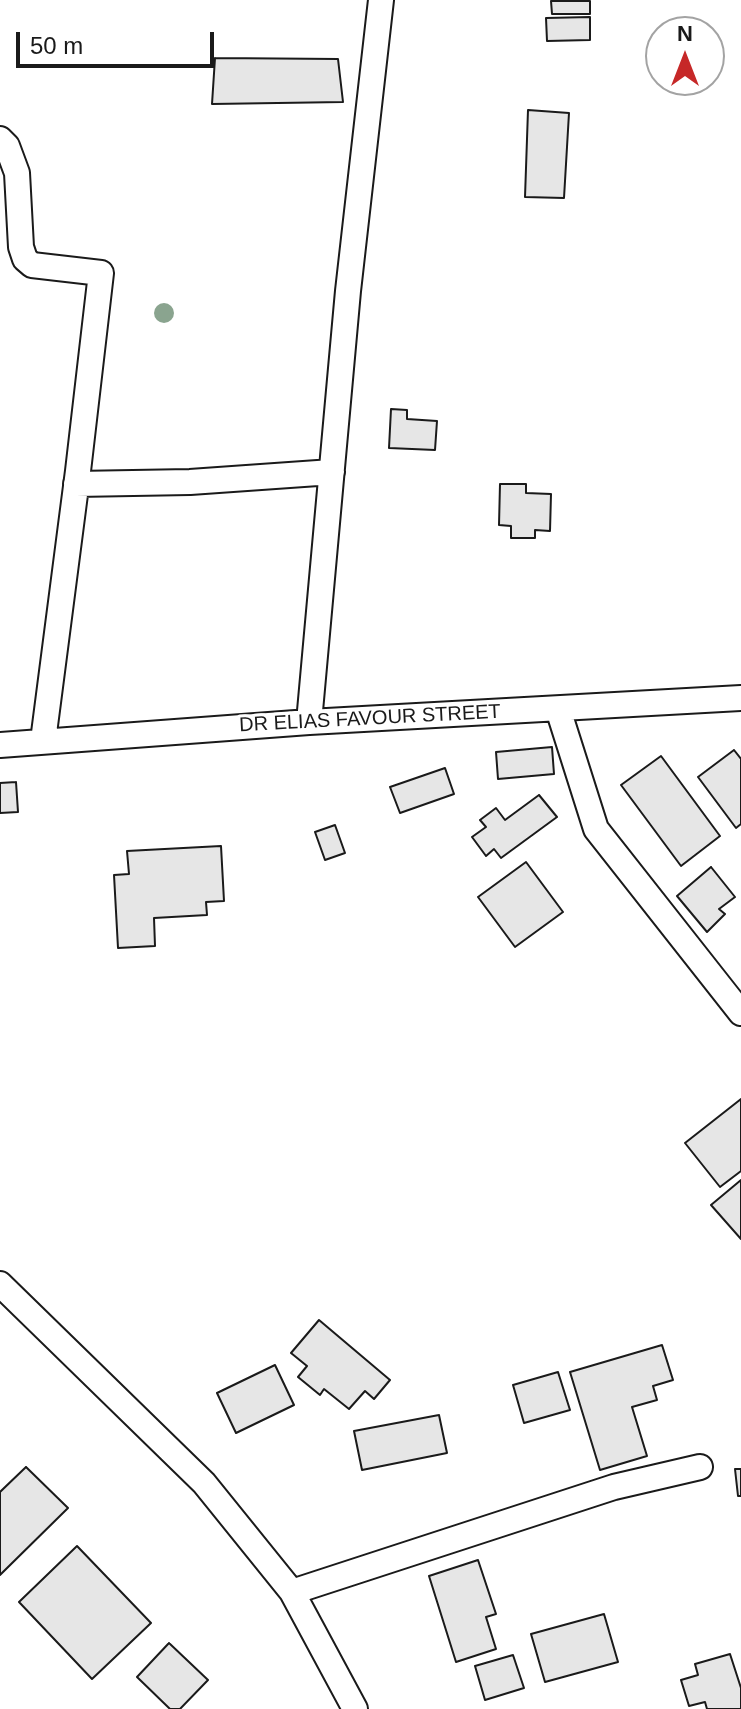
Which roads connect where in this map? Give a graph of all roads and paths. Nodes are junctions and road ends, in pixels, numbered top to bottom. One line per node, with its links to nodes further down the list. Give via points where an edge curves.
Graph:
1 (381, 0): 3 (street)
2 (0, 139): 4 (street, via 17,173 25,259 32,265 101,273)
3 (332, 472): 4 (street); 7 (street)
4 (76, 484): 8 (street)
5 (741, 698): 6 (street, DR ELIAS FAVOUR STREET)
6 (558, 709): 7 (street, DR ELIAS FAVOUR STREET); 10 (street, via 596,829)
7 (309, 722): 8 (street, DR ELIAS FAVOUR STREET)
8 (43, 741): 9 (street, DR ELIAS FAVOUR STREET)
9 (0, 745)
10 (741, 1013)
11 (0, 1284): 13 (street, via 204,1483)
12 (700, 1467): 13 (street, via 614,1487)
13 (292, 1592): 14 (street)
14 (355, 1709)

